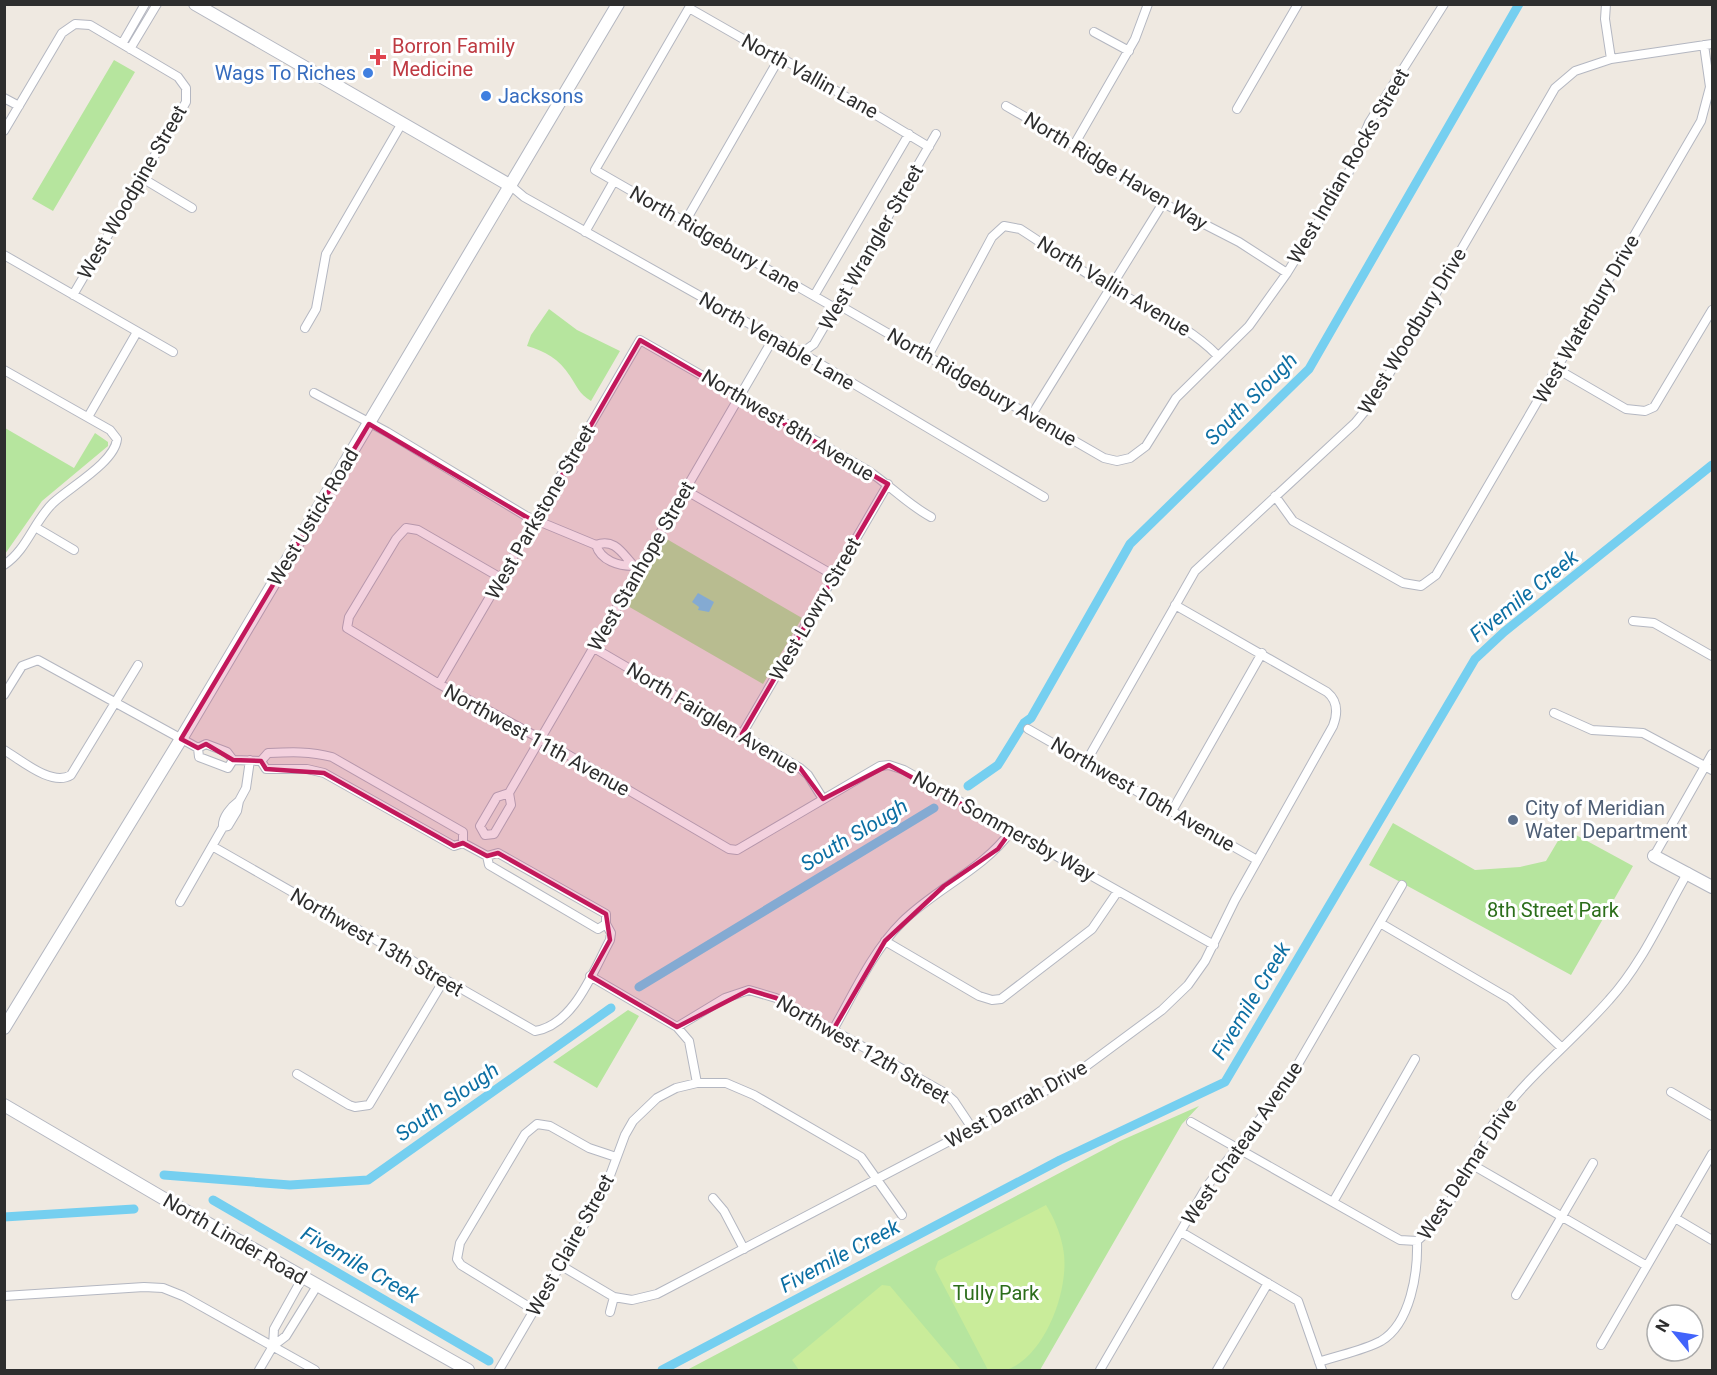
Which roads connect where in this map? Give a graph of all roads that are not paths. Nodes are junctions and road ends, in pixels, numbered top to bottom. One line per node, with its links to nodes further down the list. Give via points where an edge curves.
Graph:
1 (145, 4): 10 (street)
2 (157, 4): 12 (street)
3 (195, 4): 20 (main road)
4 (618, 4): 29 (main road, West Ustick Road)
5 (1148, 4): 13 (street)
6 (1298, 4): 19 (street)
7 (1444, 4): 35 (street, West Indian Rocks Street, via 1369,123 1348,174)
8 (1606, 4): 15 (street)
9 (1094, 32): 13 (street)
10 (122, 44): 12 (street); 17 (street, via 90,25 75,24 62,33)
11 (1708, 44): 15 (street, West Woodbury Drive); 49 (street, West Waterbury Drive, via 1710,87 1701,121)
12 (130, 50): 27 (street, West Woodpine Street, via 178,77 186,88 186,102)
13 (1129, 51): 24 (street)
14 (780, 57): 22 (street, North Vallin Lane); 26 (street, North Vallin Lane, via 689,8); 32 (street)
15 (1611, 59): 59 (street, West Woodbury Drive, via 1575,71 1555,88 1374,400 1355,423)
16 (4, 98): 17 (street)
17 (19, 106): 21 (street)
18 (1006, 106): 24 (street, North Ridge Haven Way)
19 (1237, 109)
20 (402, 123): 29 (main road); 41 (street, via 326,254 316,309)
21 (4, 131)
22 (909, 134): 25 (street, North Vallin Lane); 38 (street)
23 (936, 134): 25 (street, West Wrangler Street)
24 (1074, 145): 30 (street, North Ridge Haven Way)
25 (929, 147): 39 (street, West Wrangler Street)
26 (595, 170): 28 (street, North Ridgebury Lane)
27 (141, 178): 31 (street); 37 (street, West Woodpine Street)
28 (614, 181): 32 (street, North Ridgebury Lane); 33 (street)
29 (511, 186): 33 (street, North Venable Lane); 55 (main road, West Ustick Road)
30 (1163, 203): 35 (street, North Ridge Haven Way, via 1239,242); 36 (street)
31 (192, 208)
32 (685, 222): 38 (street, North Ridgebury Lane)
33 (585, 232): 43 (street, North Venable Lane)
34 (4, 255): 37 (street)
35 (1287, 273): 48 (street, West Indian Rocks Street, via 1249,326)
36 (1109, 287): 47 (street, North Vallin Avenue, via 1020,229 1004,226 992,237); 48 (street, North Vallin Avenue, via 1181,324); 53 (street)
37 (73, 295): 42 (street)
38 (814, 296): 39 (street, North Ridgebury Lane)
39 (836, 306): 45 (street, West Wrangler Street, via 814,344); 47 (street, North Ridgebury Avenue)
40 (1713, 310): 49 (street, via 1654,407 1645,411 1626,409)
41 (305, 328)
42 (137, 332): 46 (street); 54 (street)
43 (773, 339): 45 (street, North Venable Lane); 52 (street, West Stanhope Street)
44 (640, 340): 52 (street, Northwest 8th Avenue); 62 (street, West Parkstone Street)
45 (798, 351): 60 (street, North Venable Lane)
46 (173, 352)
47 (928, 356): 53 (street, North Ridgebury Avenue)
48 (1218, 356): 56 (street, West Indian Rocks Street, via 1169,406 1146,446)
49 (1557, 369): 59 (street, West Waterbury Drive, via 1436,575 1421,586 1403,583 1293,521)
50 (4, 370): 54 (street)
51 (314, 393): 55 (street)
52 (740, 397): 57 (street, Northwest 8th Avenue); 58 (street, West Stanhope Street)
53 (1031, 416): 56 (street, North Ridgebury Avenue, via 1104,458)
54 (88, 417): 63 (street, via 110,430 117,440 112,454 53,503)
55 (369, 424): 62 (street); 83 (main road, West Ustick Road)
56 (1130, 458)
57 (888, 484): 61 (street, Northwest 8th Avenue, via 909,505); 68 (street, West Lowry Street)
58 (685, 490): 67 (street, West Stanhope Street); 68 (street)
59 (1275, 496): 70 (street, West Woodbury Drive, via 1195,571)
60 (1044, 497)
61 (931, 517)
62 (535, 521): 64 (street); 69 (street, West Parkstone Street)
63 (35, 527): 65 (street); 66 (street, via 17,554)
64 (596, 545): 67 (street, via 609,561); 67 (street, via 616,546)
65 (74, 550)
66 (4, 565)
67 (636, 568): 72 (street, West Stanhope Street)
68 (835, 576): 81 (street, West Lowry Street)
69 (501, 578): 76 (street, West Parkstone Street); 76 (street, Northwest 11th Avenue, via 418,530 406,528 349,617 347,628)
70 (1175, 605): 73 (street); 90 (street, West Woodbury Drive)
71 (1633, 621): 74 (street, via 1654,623)
72 (594, 648): 81 (street, North Fairglen Avenue); 82 (street, West Stanhope Street)
73 (1262, 653): 94 (street); 103 (street, via 1326,692 1335,701 1337,717)
74 (1713, 656)
75 (138, 665): 78 (street)
76 (439, 684): 82 (street, Northwest 11th Avenue)
77 (4, 695): 78 (street, via 22,666 32,660 43,661)
78 (116, 702): 83 (street); 85 (street, via 75,771 66,778 51,777)
79 (1554, 713): 91 (street, via 1592,730 1643,733)
80 (1028, 729): 90 (street, Northwest 10th Avenue)
81 (742, 734): 93 (street, North Fairglen Avenue, via 800,768)
82 (541, 738): 92 (street, West Stanhope Street); 99 (street, Northwest 11th Avenue)
83 (182, 739): 84 (street); 116 (main road, West Ustick Road)
84 (198, 748): 87 (street, via 206,744 227,752); 87 (street, via 199,758 218,766 228,768)
85 (4, 750)
86 (1713, 754): 91 (street)
87 (233, 760): 88 (street)
88 (250, 760): 89 (street); 98 (street, via 246,788 228,826 223,827)
89 (261, 761): 97 (street, via 266,769 324,773 454,846); 97 (street, via 268,753 294,751 332,757 463,832)
90 (1086, 762): 94 (street, Northwest 10th Avenue)
91 (1709, 767): 101 (street)
92 (509, 793): 96 (street, West Stanhope Street, via 511,805 494,834); 96 (street, West Stanhope Street, via 497,797 480,826)
93 (823, 799): 95 (street, North Sommersby Way, via 880,766 889,765); 99 (street, North Sommersby Way, via 737,850)
94 (1172, 811): 103 (street, Northwest 10th Avenue)
95 (1011, 831): 107 (street, North Sommersby Way); 111 (street, via 998,849 944,886)
96 (485, 835): 100 (street, West Stanhope Street)
97 (463, 843): 100 (street)
98 (212, 846): 108 (street); 114 (street, Northwest 13th Street)
99 (729, 849)
100 (477, 850): 102 (street)
101 (1654, 855): 104 (main road)
102 (488, 856): 110 (street, via 498,853 606,914); 110 (street, via 489,865 598,929)
103 (1257, 860): 112 (street, West Darrah Drive)
104 (1688, 872): 106 (main road); 118 (street, West Delmar Drive, via 1628,976)
105 (1402, 885): 109 (street, West Chateau Avenue)
106 (1713, 887)
107 (1119, 891): 111 (street, via 1092,929 1000,999 979,996); 112 (street, North Sommersby Way)
108 (180, 902)
109 (1380, 923): 118 (street, via 1510,999); 127 (street, West Chateau Avenue, via 1284,1090)
110 (606, 924): 113 (street, via 610,940)
111 (885, 941): 117 (street)
112 (1214, 945): 126 (street, West Darrah Drive, via 1188,985 1119,1043 1070,1078)
113 (590, 976): 114 (street, Northwest 13th Street, via 575,1002 544,1030 535,1031); 115 (street)
114 (444, 980): 120 (street, via 373,1100 362,1107 349,1105)
115 (677, 1027): 117 (street, Northwest 12th Street, via 725,998 749,990 776,998); 121 (street, via 689,1041)
116 (4, 1028)
117 (833, 1030): 126 (street, Northwest 12th Street, via 945,1093)
118 (1562, 1048): 131 (street, West Delmar Drive, via 1515,1095)
119 (1415, 1059): 134 (street)
120 (297, 1074)
121 (697, 1083): 129 (street, West Claire Street, via 676,1088 643,1109 624,1135); 132 (street, via 726,1083 754,1095 861,1157)
122 (1671, 1092): 124 (street)
123 (4, 1105): 144 (main road, North Linder Road)
124 (1713, 1116)
125 (1191, 1122): 127 (street)
126 (972, 1128): 132 (street, West Darrah Drive)
127 (1238, 1149): 134 (street); 138 (street, West Chateau Avenue, via 1207,1186)
128 (1713, 1154): 137 (street)
129 (616, 1157): 142 (street, West Claire Street, via 605,1189); 150 (street, via 589,1148 550,1126 537,1124 525,1134 460,1243 457,1259 466,1270)
130 (1593, 1163): 136 (street)
131 (1470, 1164): 136 (street); 139 (street, West Delmar Drive, via 1436,1223)
132 (878, 1178): 135 (street); 141 (street, West Darrah Drive)
133 (713, 1198): 141 (street)
134 (1333, 1202): 139 (street, via 1400,1240)
135 (902, 1215)
136 (1562, 1217): 143 (street); 147 (street)
137 (1675, 1218): 140 (street); 143 (street)
138 (1180, 1232): 145 (street); 159 (street, West Chateau Avenue)
139 (1417, 1240): 154 (street, West Delmar Drive, via 1417,1279 1394,1327 1372,1345)
140 (1713, 1240)
141 (744, 1249): 149 (street, West Darrah Drive, via 657,1294 632,1300)
142 (560, 1265): 149 (street, West Darrah Drive); 150 (street, West Claire Street)
143 (1647, 1266): 152 (street)
144 (303, 1277): 146 (main road, North Linder Road); 153 (street, via 274,1329)
145 (1268, 1283): 154 (street, via 1298,1301); 160 (street)
146 (317, 1286): 153 (street, via 286,1336); 157 (main road, North Linder Road)
147 (1516, 1295)
148 (4, 1296): 153 (street, via 163,1288)
149 (614, 1296): 151 (street)
150 (534, 1310): 158 (street, West Claire Street)
151 (610, 1312)
152 (1601, 1345)
153 (273, 1346): 155 (street); 156 (street)
154 (1321, 1366)
155 (259, 1371)
156 (315, 1371)
157 (468, 1371)
158 (499, 1371)
159 (1100, 1371)
160 (1217, 1371)

